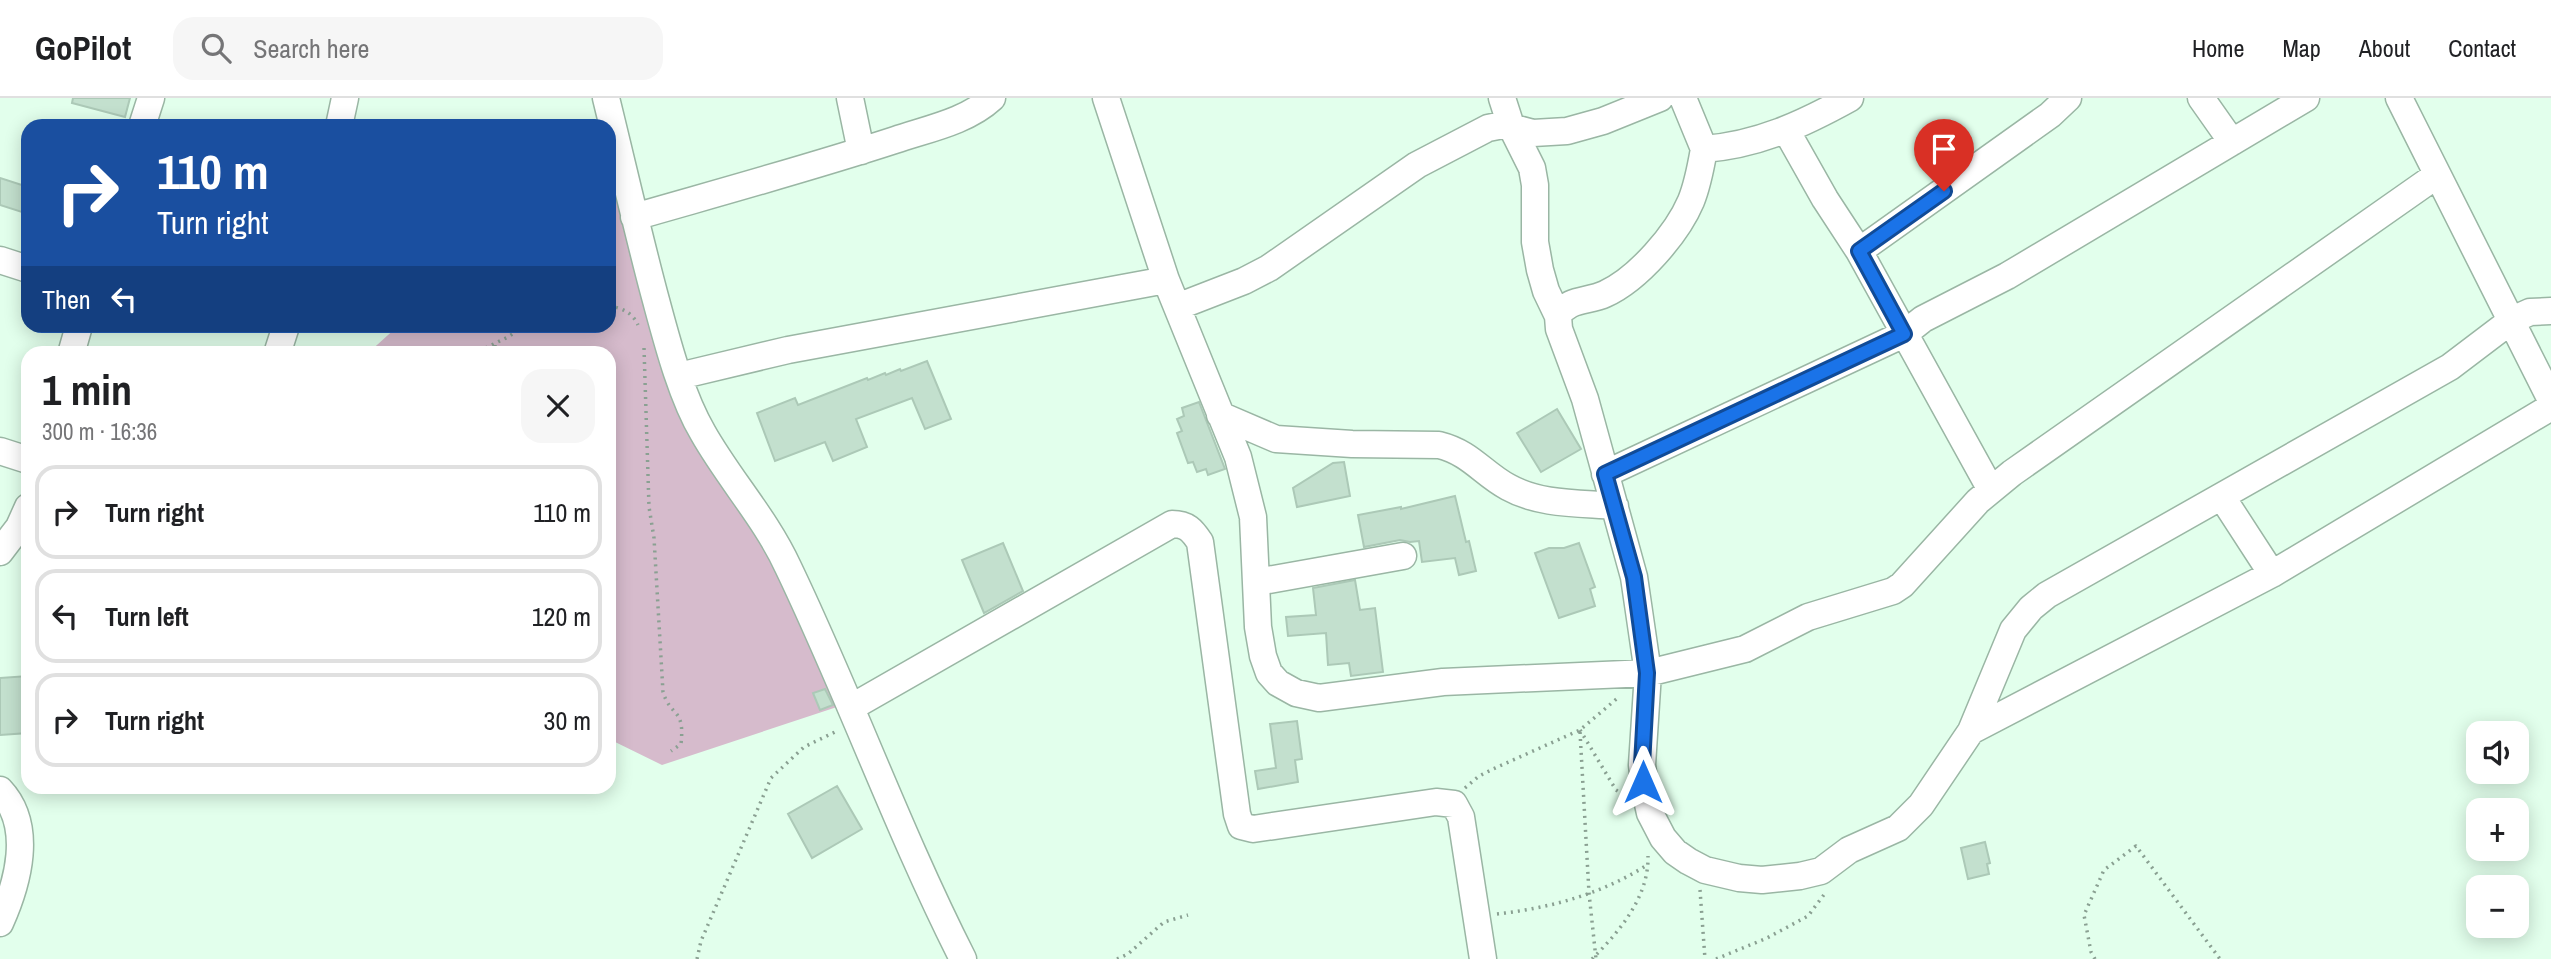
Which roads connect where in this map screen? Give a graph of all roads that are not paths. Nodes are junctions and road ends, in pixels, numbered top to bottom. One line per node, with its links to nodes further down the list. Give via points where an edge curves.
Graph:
1 (151, 98): 15 (street)
2 (345, 98): 16 (street)
3 (606, 98): 17 (street)
4 (850, 98): 23 (street)
5 (992, 98): 23 (street, via 977,111)
6 (1105, 98): 29 (street)
7 (1502, 98): 18 (street)
8 (1660, 98): 18 (street, via 1567,131 1533,133)
9 (1683, 98): 22 (street)
10 (1850, 98): 19 (street)
11 (2068, 98): 26 (street)
12 (2202, 98): 21 (street)
13 (2306, 98): 21 (street)
14 (2399, 98): 24 (street)
15 (144, 119)
16 (340, 119)
17 (611, 119)
18 (1511, 126): 30 (street, via 1488,128 1417,165 1269,268); 32 (street, via 1532,168 1535,242 1546,291)
19 (1786, 130): 22 (street, via 1756,141); 26 (street)
20 (616, 139): 25 (street)
21 (2232, 142): 34 (street)
22 (1704, 149): 32 (street, via 1690,202 1665,242 1619,285 1567,305)
23 (861, 151): 25 (street)
24 (2437, 175): 33 (street); 42 (street)
25 (635, 217): 35 (street)
26 (1859, 251): 34 (street)
27 (0, 260): 28 (street)
28 (21, 267)
29 (1166, 280): 30 (street); 35 (street, via 788,350)
30 (1177, 307): 38 (street)
31 (2551, 310): 33 (street)
32 (1558, 316): 41 (street)
33 (2512, 320): 36 (street); 43 (street, via 2450,367)
34 (1904, 334): 41 (street); 42 (street)
35 (679, 376): 51 (street, via 702,433 788,566)
36 (2551, 400)
37 (2551, 407): 48 (street)
38 (1220, 415): 44 (street, via 1276,439 1439,445 1473,460 1494,479 1523,494); 49 (street, via 1247,486)
39 (0, 451): 40 (street)
40 (21, 458)
41 (1605, 474): 44 (street)
42 (1991, 490): 50 (street, via 1894,591 1808,617 1745,649)
43 (2222, 497): 48 (street); 52 (street, via 2031,608 2013,630)
44 (1615, 506): 50 (street, via 1634,577)
45 (21, 523): 46 (street)
46 (0, 552)
47 (1403, 556): 49 (street)
48 (2272, 574): 52 (street)
49 (1257, 582): 50 (street, via 1263,656 1269,673 1296,693 1319,698 1443,682)
50 (1647, 673): 52 (street, via 1643,782 1656,825 1675,852 1723,875 1762,880 1821,871 1849,850 1898,828 1911,817)
51 (855, 714): 55 (street, via 921,874); 56 (street, via 1172,524 1181,524 1200,542 1241,826 1253,829 1436,802 1454,804 1461,817)
52 (1971, 731)
53 (0, 790): 54 (street, via 16,814 20,847 16,882)
54 (0, 923)
55 (963, 959)
56 (1483, 959)

